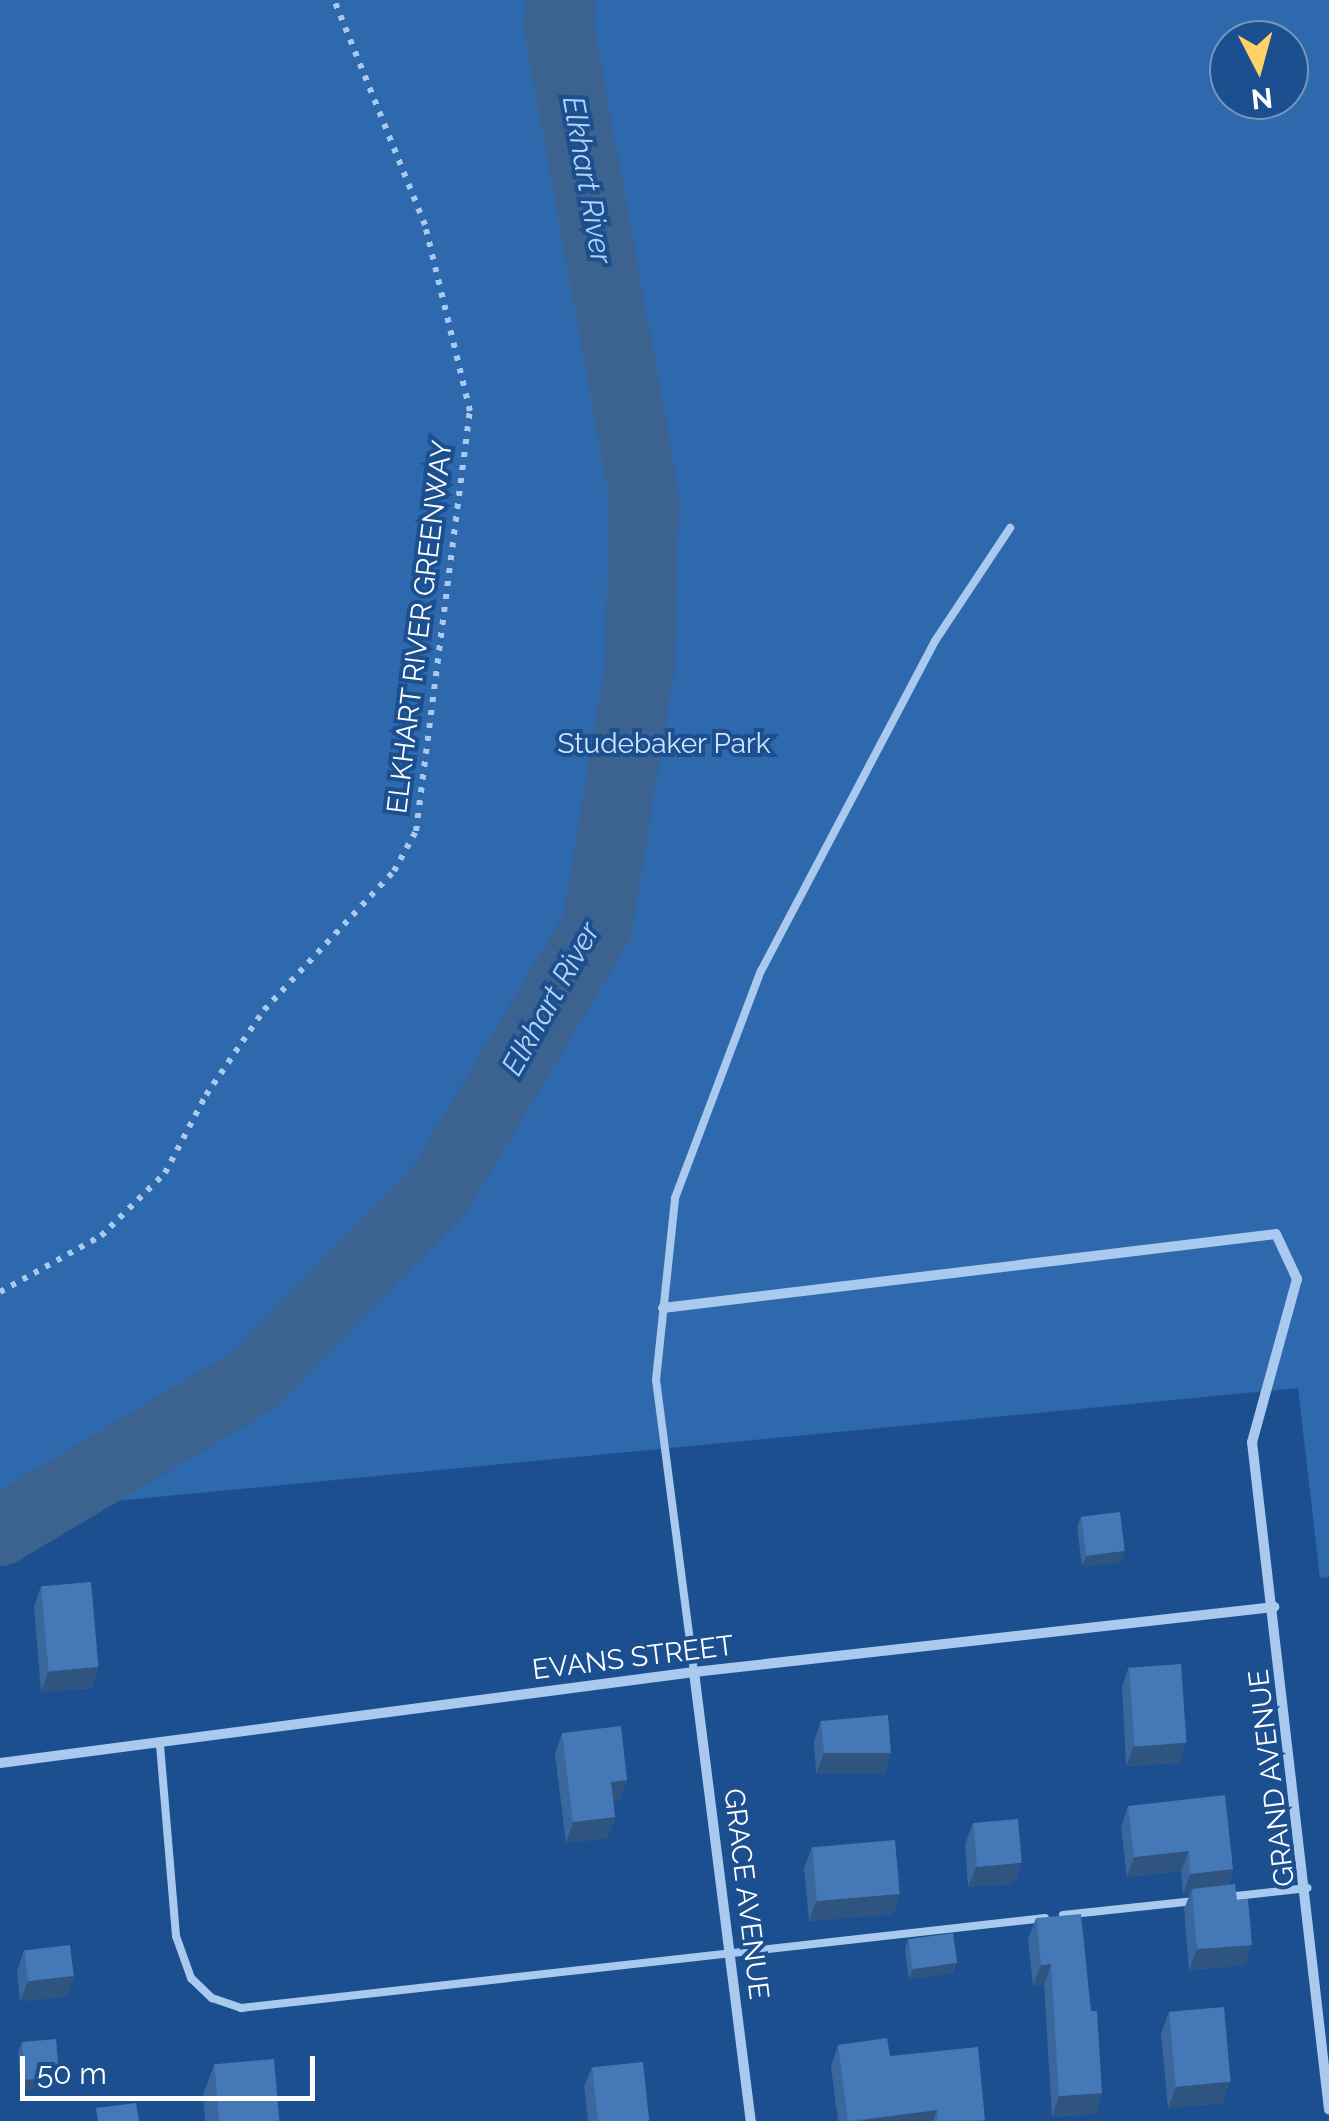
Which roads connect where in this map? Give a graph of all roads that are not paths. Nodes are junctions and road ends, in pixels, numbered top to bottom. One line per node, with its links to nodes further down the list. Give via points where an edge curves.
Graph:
1 (1010, 528): 2 (lane, via 935,641 761,971 675,1198)
2 (663, 1308): 3 (street, GRAND AVENUE, via 1276,1234 1297,1279 1252,1442); 4 (lane, via 656,1380)
3 (1274, 1607): 4 (street, EVANS STREET); 7 (street, GRAND AVENUE)
4 (694, 1672): 5 (street, EVANS STREET); 8 (street, GRACE AVENUE)
5 (160, 1746): 6 (street, EVANS STREET); 8 (lane, via 176,1936 191,1978 212,1998 241,2008)
6 (0, 1764)
7 (1308, 1888): 8 (lane); 9 (street, GRAND AVENUE)
8 (732, 1953): 10 (street, GRACE AVENUE)
9 (1329, 2110)
10 (751, 2121)

